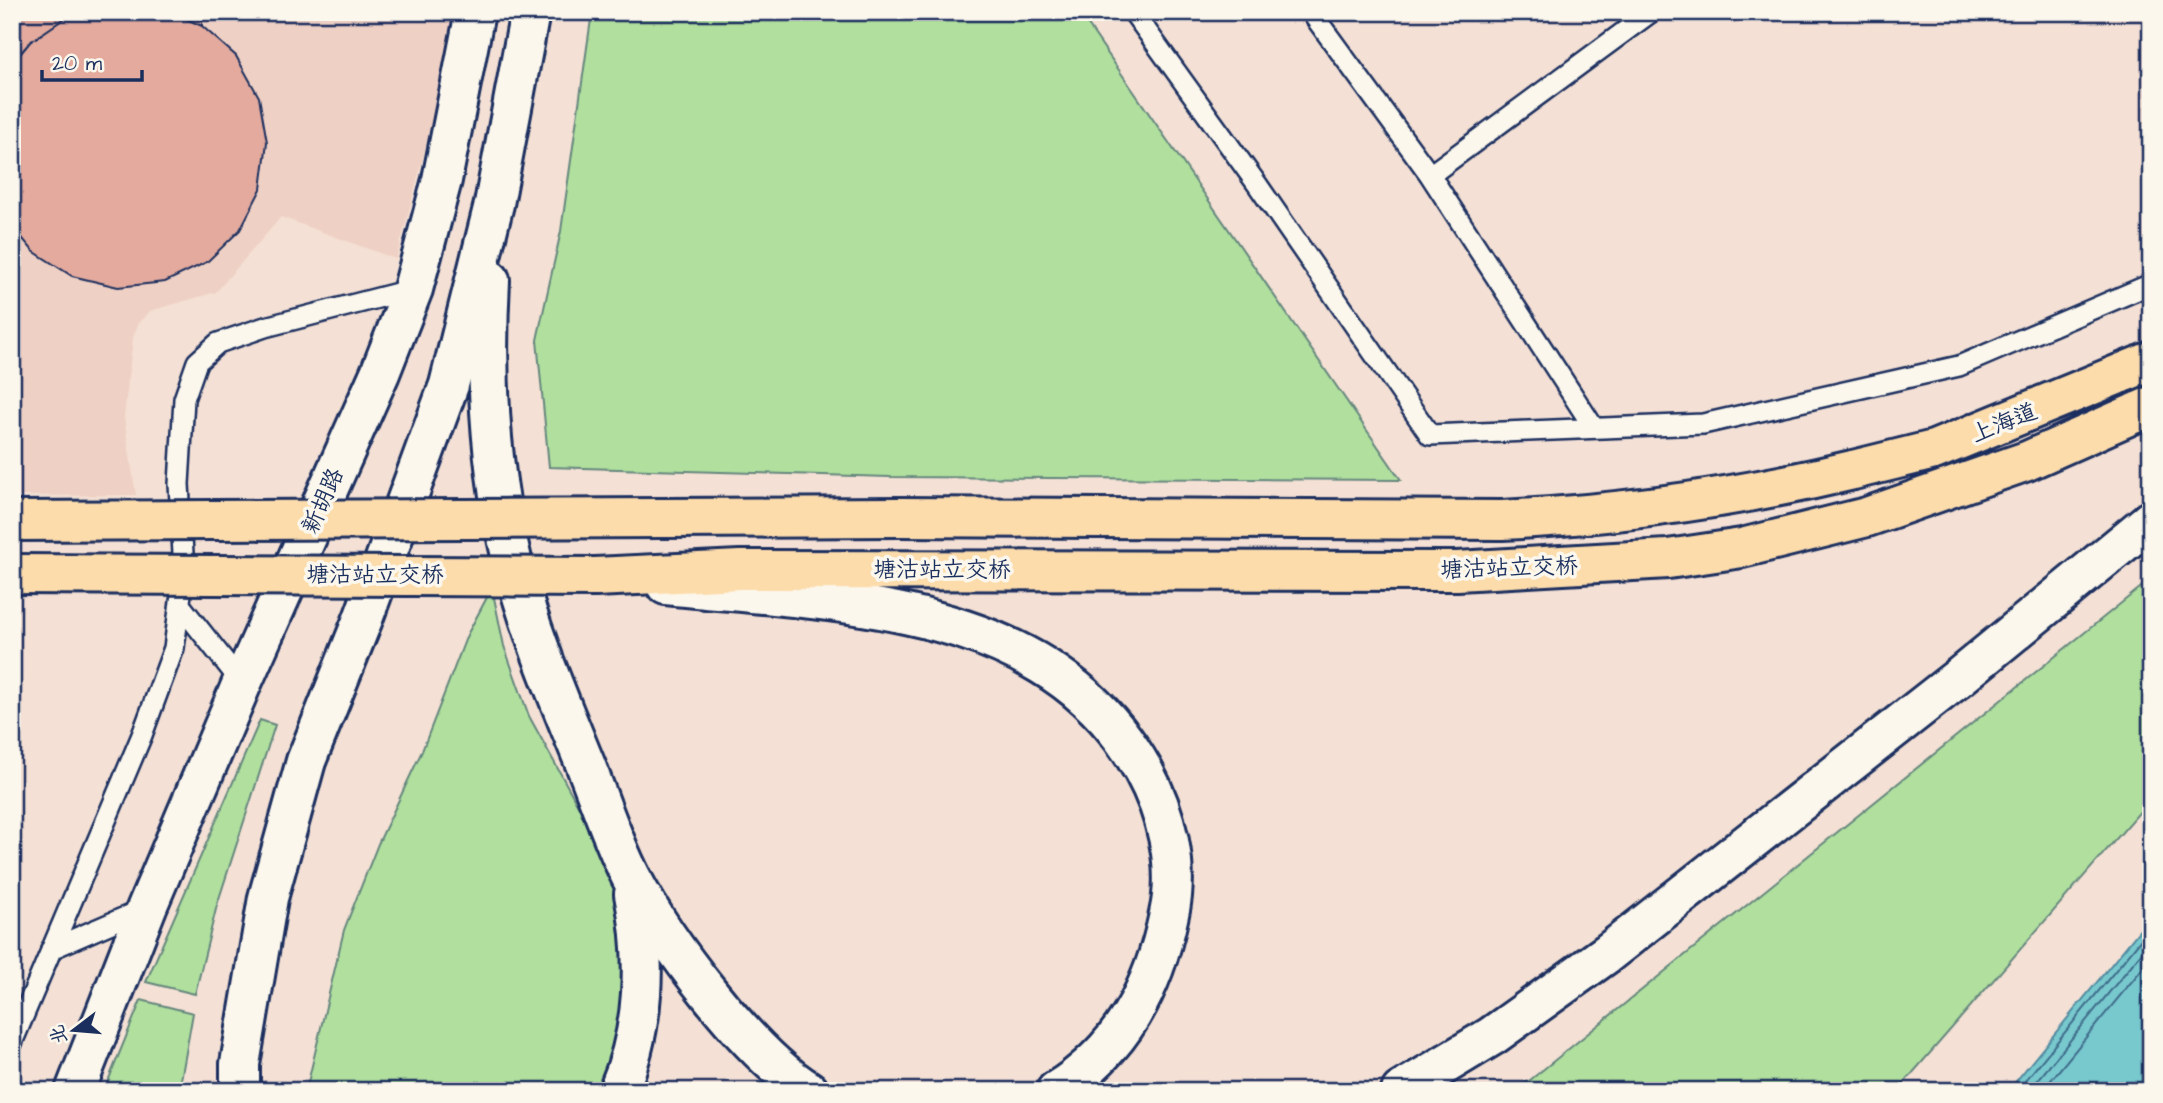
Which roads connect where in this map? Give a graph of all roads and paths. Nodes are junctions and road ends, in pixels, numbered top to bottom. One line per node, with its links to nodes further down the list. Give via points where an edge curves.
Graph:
1 (475, 12): 9 (main road, 新胡路, via 442,180)
2 (530, 12): 7 (main road)
3 (1133, 12): 12 (lane, via 1430,435)
4 (1311, 12): 6 (lane)
5 (1651, 12): 6 (lane)
6 (1430, 175): 12 (lane)
7 (494, 204): 20 (main road, via 491,377 495,454 511,557 535,642); 24 (main road, via 449,385 306,761 268,898)
8 (2151, 284): 12 (lane, via 1959,366 1703,424)
9 (413, 289): 18 (lane, via 230,339 197,362 183,409); 19 (main road, 新胡路)
10 (2151, 361): 15 (main road, 上海道, bridge, via 1934,450 1767,491 1595,515 1502,520 885,517)
11 (2151, 407): 13 (main road, 上海道, via 2052,452)
12 (1594, 428)
13 (1867, 517): 17 (main road, 塘沽站立交桥, via 1742,548 1577,566 1329,572 740,570)
14 (2151, 520): 29 (main road, via 1608,953 1492,1036)
15 (12, 522)
16 (12, 574): 17 (main road, 塘沽站立交桥, bridge)
17 (595, 577): 28 (main road, via 835,602 916,616 1022,652 1057,674 1109,719 1132,750 1163,816 1172,860 1171,906 1149,985 1124,1026 1099,1057)
18 (181, 606): 19 (lane); 22 (lane, via 174,648 142,735)
19 (242, 683): 21 (main road, 新胡路)
20 (631, 877): 26 (main road, via 643,937 642,987 636,1029); 27 (main road, via 677,948 747,1037 784,1075)
21 (147, 907): 22 (lane); 25 (main road, 新胡路)
22 (51, 949): 23 (lane)
23 (12, 1043)
24 (238, 1082)
25 (75, 1091)
26 (618, 1091)
27 (809, 1091)
28 (1056, 1091)
29 (1401, 1091)

